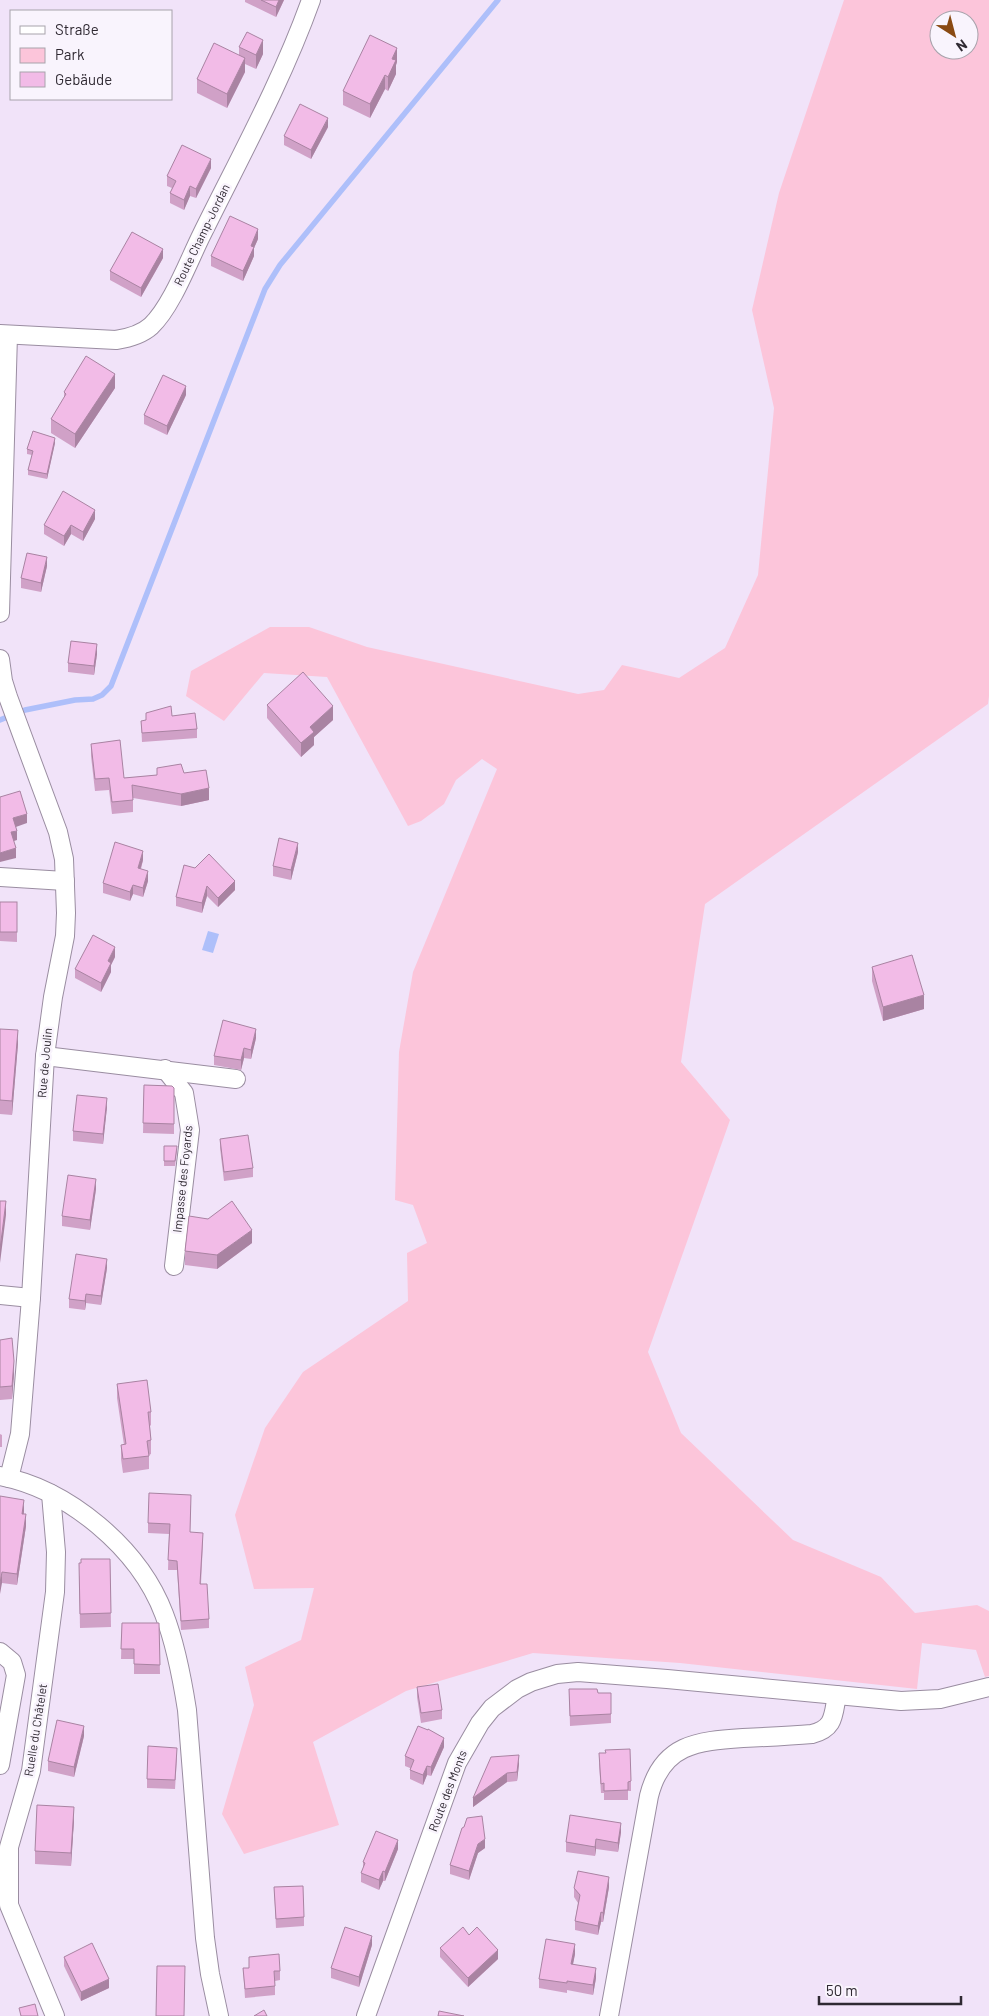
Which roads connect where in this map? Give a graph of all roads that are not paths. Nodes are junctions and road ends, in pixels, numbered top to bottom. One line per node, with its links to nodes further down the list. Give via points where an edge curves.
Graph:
1 (311, 0): 2 (street, Route Champ-Jordan, via 289,58 224,191 169,302 150,327 129,338 116,340)
2 (4, 335): 3 (street)
3 (0, 613)
4 (0, 659): 6 (street, Rue de Joulin, via 3,681 58,832)
5 (0, 877): 6 (street)
6 (65, 881): 7 (street, Rue de Joulin, via 65,936)
7 (45, 1056): 8 (street); 12 (street, Rue de Joulin)
8 (165, 1069): 9 (street); 10 (street, Impasse des Foyards, via 184,1093 190,1130)
9 (236, 1079)
10 (174, 1266)
11 (0, 1295): 12 (street)
12 (31, 1298): 13 (street, Rue de Joulin, via 20,1434)
13 (4, 1477): 14 (street)
14 (52, 1494): 19 (street, Ruelle du Châtelet, via 55,1592 31,1771 9,1847 9,1905); 20 (street, via 86,1514 129,1558 157,1598 174,1642 187,1710 205,1938)
15 (0, 1652): 18 (street, via 12,1662 16,1675)
16 (989, 1687): 17 (street, Route des Monts, via 960,1696 921,1701)
17 (837, 1695): 21 (street, Route des Monts, via 578,1672 544,1678 506,1696 480,1723 457,1763); 22 (street, via 832,1720 820,1732 710,1740 678,1750 664,1763 649,1796)
18 (0, 1765)
19 (55, 2016)
20 (219, 2016)
21 (366, 2016)
22 (609, 2016)

